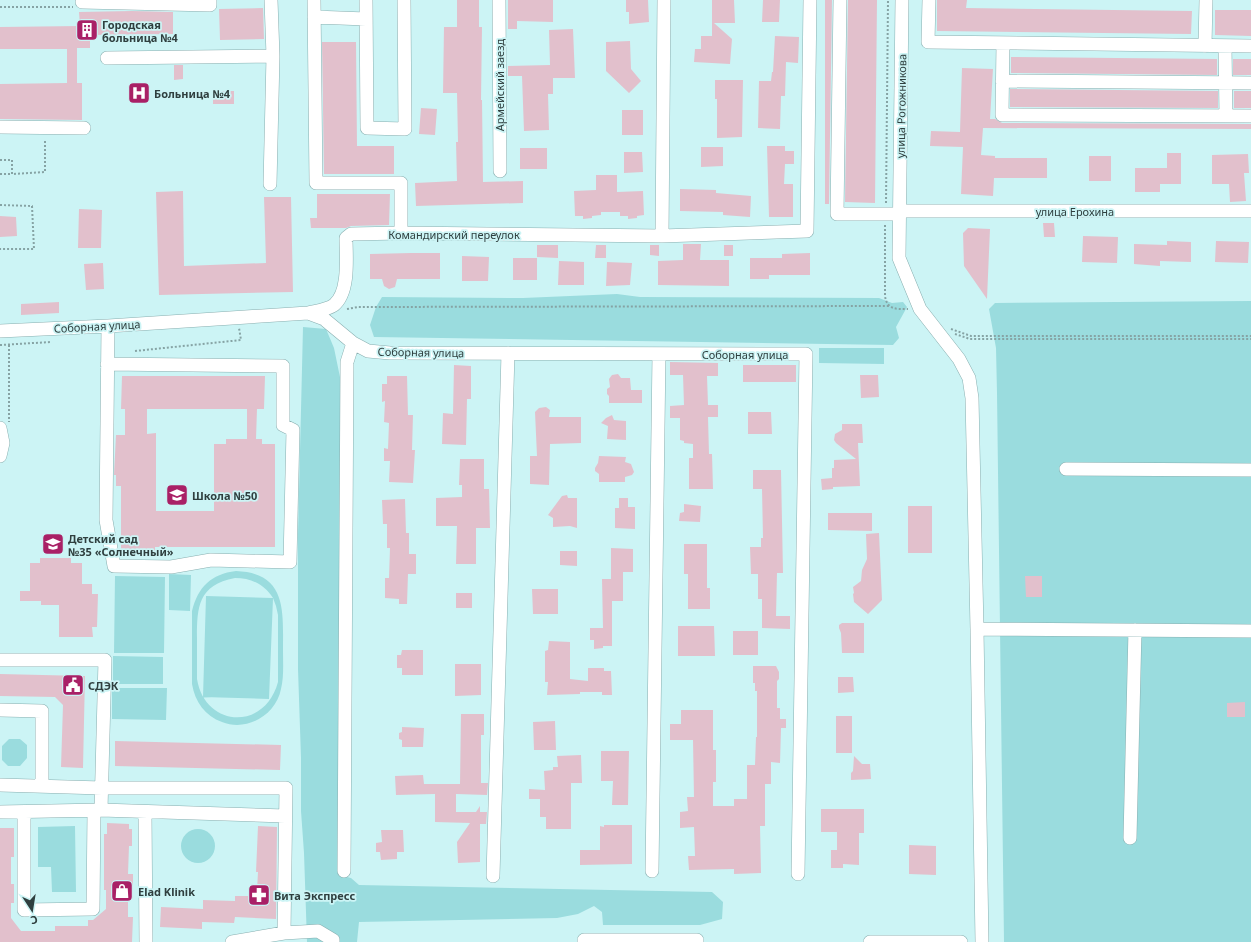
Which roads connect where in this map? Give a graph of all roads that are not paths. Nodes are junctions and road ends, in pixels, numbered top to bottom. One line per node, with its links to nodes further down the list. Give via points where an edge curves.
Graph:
1 (210, 0): 13 (street, via 210,5)
2 (271, 0): 20 (street)
3 (314, 0): 14 (street)
4 (366, 0): 15 (street)
5 (404, 0): 15 (street, via 404,129 367,128)
6 (499, 0): 29 (street, Армейский заезд)
7 (664, 0): 34 (street)
8 (810, 0): 34 (street, Командирский переулок, via 808,231)
9 (840, 0): 32 (street, улица Ерохина, via 837,214)
10 (902, 0): 32 (street, улица Рогожникова)
11 (929, 0): 16 (street, via 928,42)
12 (1206, 0): 17 (street)
13 (77, 1)
14 (314, 17): 15 (street); 33 (street, via 316,183 401,183)
15 (366, 19)
16 (1003, 43): 17 (street); 22 (street)
17 (1205, 46): 18 (street)
18 (1225, 46): 19 (street); 23 (street)
19 (1251, 46)
20 (273, 56): 21 (street); 30 (street)
21 (107, 58)
22 (1002, 81): 23 (street); 25 (street, via 1002,115)
23 (1226, 83): 24 (street); 25 (street)
24 (1251, 83)
25 (1226, 116): 26 (street)
26 (1251, 116)
27 (0, 127): 28 (street)
28 (84, 128)
29 (500, 171)
30 (270, 184)
31 (1251, 211): 32 (street, улица Ерохина)
32 (900, 213): 46 (street, улица Рогожникова, via 899,258 920,309 959,359 969,378 972,398)
33 (401, 233): 34 (street, Командирский переулок); 35 (street, Командирский переулок, via 348,235 345,282 339,300 326,309)
34 (662, 236)
35 (308, 313): 36 (street, Соборная улица); 38 (street, Соборная улица, via 324,319)
36 (108, 326): 37 (street, Соборная улица); 41 (street)
37 (0, 331)
38 (353, 343): 39 (street, Соборная улица, via 368,351 390,353); 60 (street, via 347,362)
39 (508, 353): 40 (street, Соборная улица); 63 (street)
40 (659, 354): 61 (street); 62 (street, Соборная улица, via 806,354)
41 (107, 364): 41 (street, via 106,520 114,566 171,567 211,560 290,562 293,430 283,425 283,366)
42 (5, 426): 43 (street)
43 (0, 456)
44 (1066, 469): 45 (street)
45 (1251, 470)
46 (977, 630): 47 (street); 72 (street, улица Рогожникова)
47 (1135, 630): 48 (street); 59 (street)
48 (1251, 631)
49 (0, 660): 53 (street, via 105,660)
50 (0, 710): 52 (street, via 42,711)
51 (0, 785): 52 (street)
52 (42, 786): 53 (street)
53 (102, 788): 54 (street); 58 (street, via 286,788)
54 (98, 811): 56 (street); 56 (street, via 93,909 24,910); 57 (street)
55 (0, 812): 56 (street)
56 (24, 812)
57 (145, 812): 58 (street); 65 (street)
58 (285, 816): 64 (street)
59 (1130, 838)
60 (344, 871)
61 (652, 871)
62 (798, 874)
63 (493, 876)
64 (284, 933): 66 (street); 67 (street, via 318,931)
65 (146, 942)
66 (232, 942)
67 (333, 942)
68 (584, 942): 69 (street)
69 (697, 942)
70 (870, 942): 71 (street)
71 (961, 942)
72 (982, 942)

